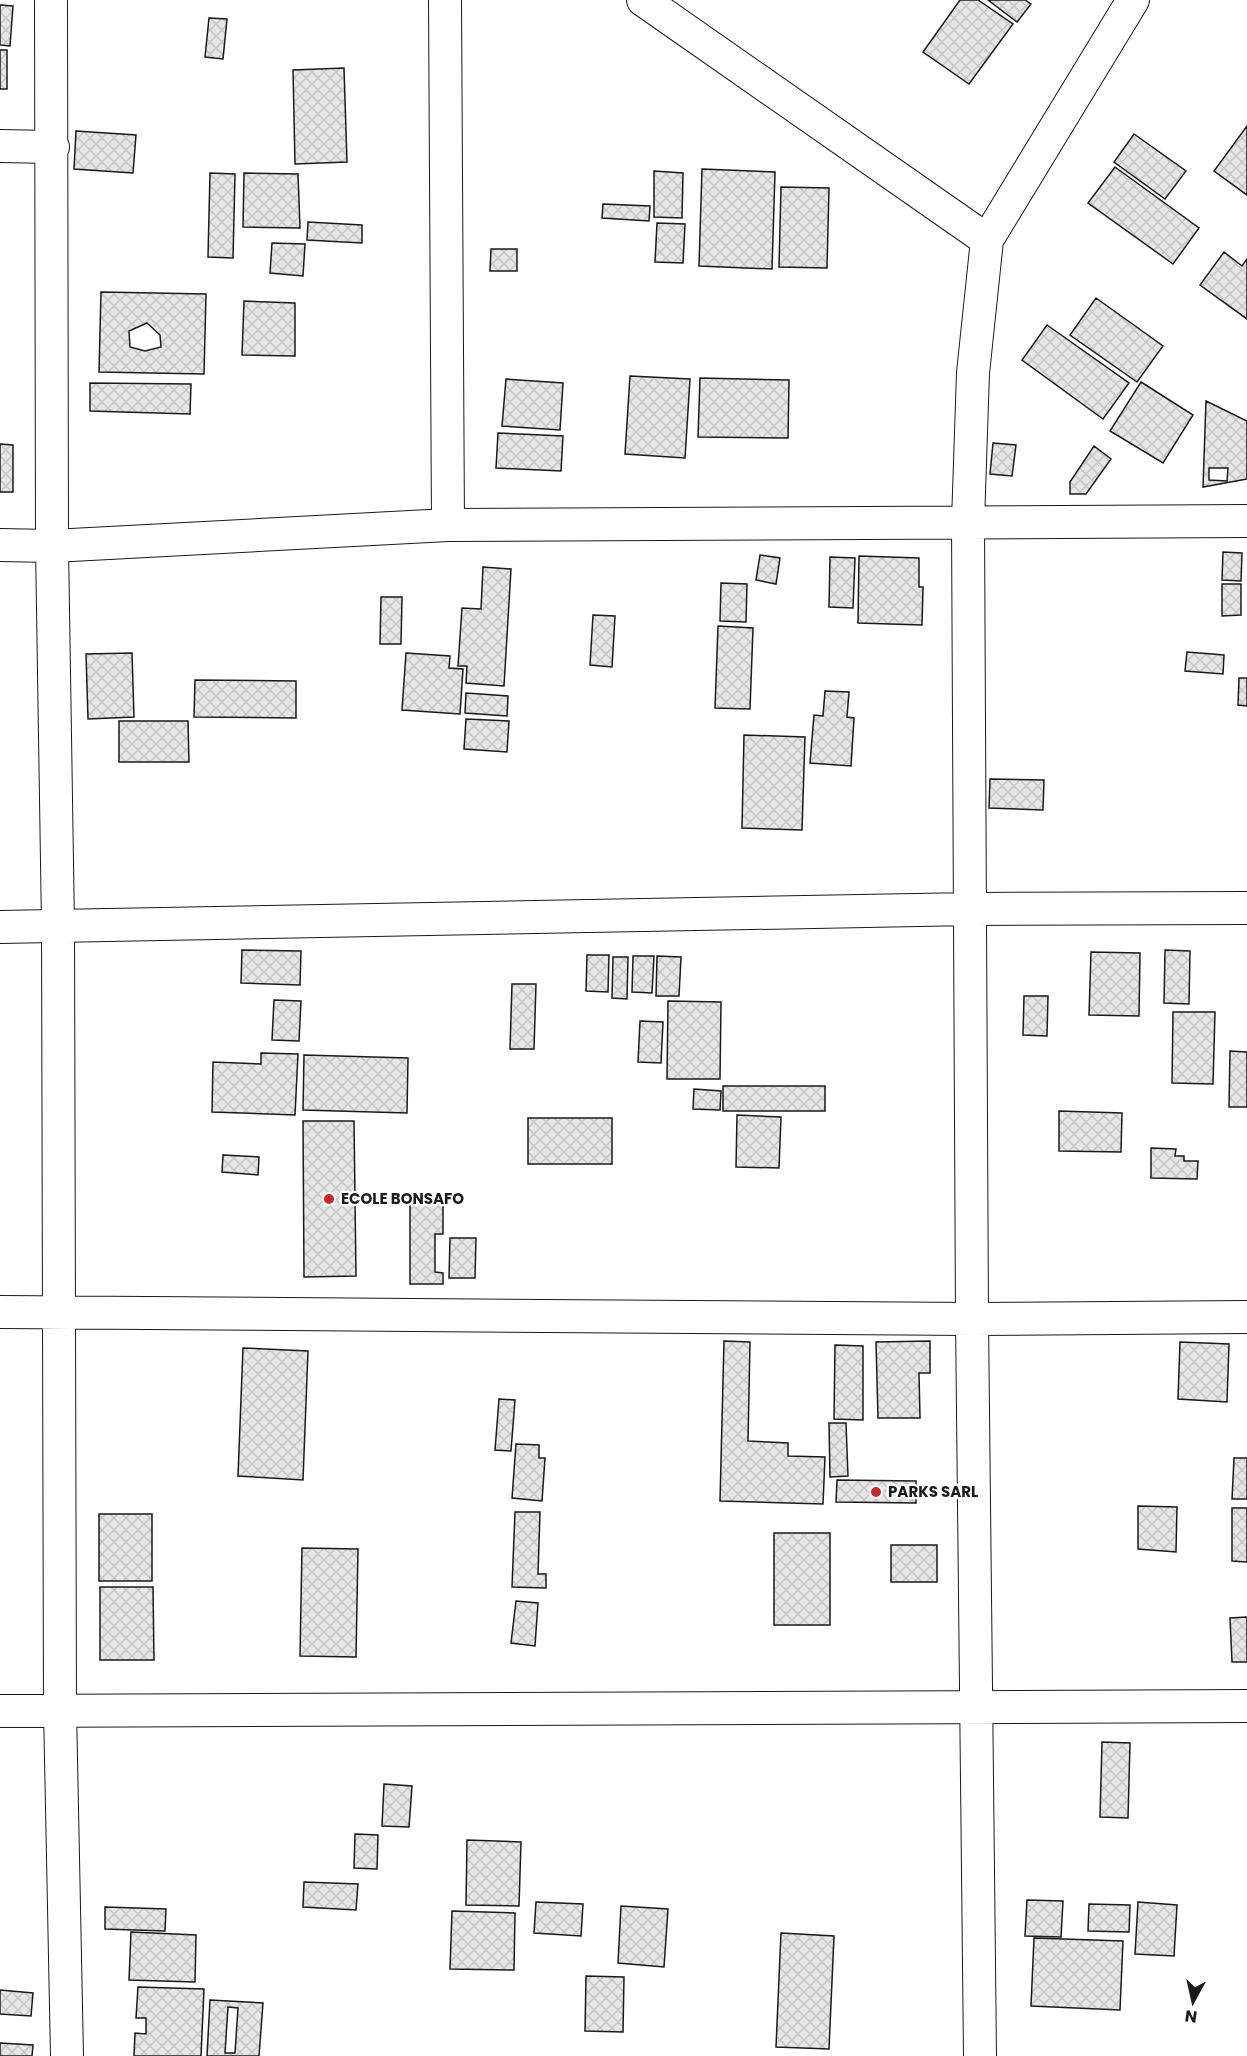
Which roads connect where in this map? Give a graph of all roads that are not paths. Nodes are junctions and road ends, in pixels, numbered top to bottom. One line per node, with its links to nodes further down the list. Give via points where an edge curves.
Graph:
1 (51, 0): 6 (street)
2 (445, 0): 10 (street)
3 (643, 0): 7 (street)
4 (1133, 0): 7 (street)
5 (0, 146): 6 (street)
6 (53, 147): 12 (street)
7 (987, 240): 8 (street, via 973,373)
8 (968, 522): 9 (street); 10 (street); 14 (street)
9 (1247, 522)
10 (448, 525): 12 (street)
11 (0, 545): 12 (street)
12 (51, 546): 15 (street)
13 (1247, 908): 14 (street)
14 (971, 909): 15 (street); 20 (street)
15 (58, 926): 16 (street); 17 (street)
16 (0, 927)
17 (59, 1311): 18 (street); 20 (street); 22 (street)
18 (0, 1312)
19 (1247, 1317): 20 (street)
20 (972, 1319): 23 (street)
21 (1247, 1706): 23 (street)
22 (60, 1709): 23 (street); 24 (street); 25 (street)
23 (975, 1709): 26 (street)
24 (0, 1711)
25 (67, 2056)
26 (980, 2056)

